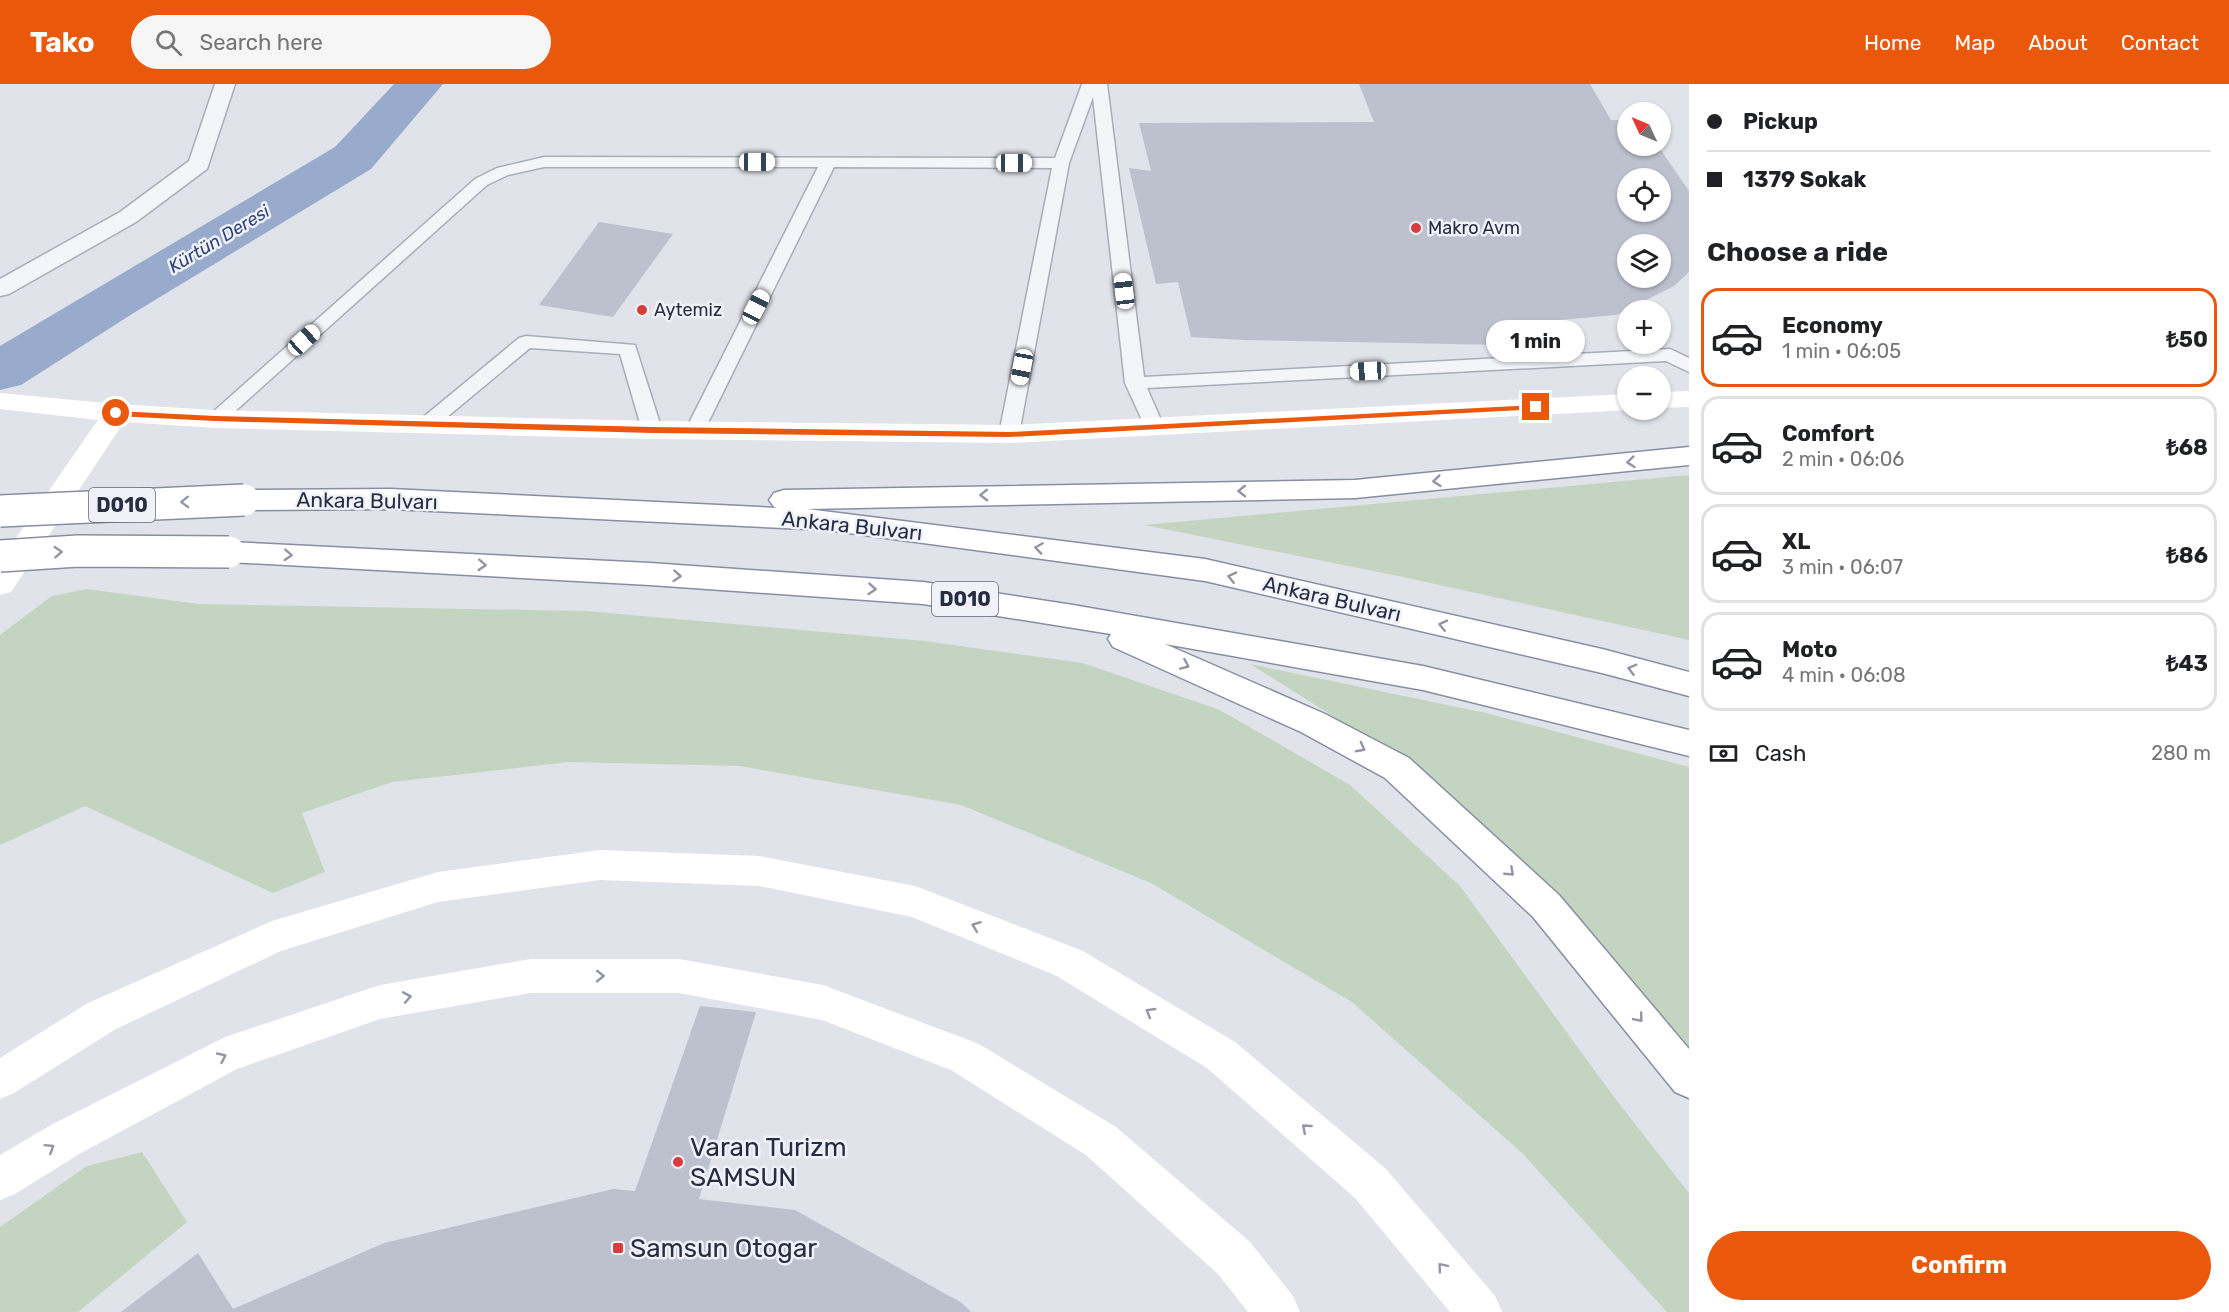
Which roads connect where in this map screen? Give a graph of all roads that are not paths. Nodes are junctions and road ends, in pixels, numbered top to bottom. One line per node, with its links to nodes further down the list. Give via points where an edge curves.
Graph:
1 (225, 84): 6 (street, via 199,164 128,216)
2 (1090, 84): 5 (lane)
3 (1099, 84): 8 (lane)
4 (828, 162): 5 (lane); 14 (lane, via 544,162 503,171 481,182); 18 (lane)
5 (1061, 163): 19 (lane)
6 (0, 289)
7 (1689, 366): 8 (lane, via 1670,355)
8 (1135, 383): 16 (lane)
9 (1689, 399): 10 (main road)
10 (1671, 400)
11 (0, 401): 13 (main road)
12 (1617, 403): 16 (main road)
13 (110, 412): 14 (main road); 24 (main road)
14 (215, 419): 15 (main road)
15 (428, 423): 17 (main road); 17 (lane, via 526,342 627,349)
16 (1154, 427): 19 (main road)
17 (652, 430): 18 (main road)
18 (695, 431): 19 (main road)
19 (1009, 434)
20 (1689, 456): 22 (main road, one-way to 22, via 1355,489 814,497)
21 (0, 511): 22 (main road, Ankara Bulvarı / D010, one-way to 21, bridge, via 391,499 244,500)
22 (635, 511): 26 (main road, Ankara Bulvarı / D010, one-way to 22, via 1205,570 826,520)
23 (0, 556): 25 (main road, D010, one-way to 25, bridge, via 78,550 229,552 639,573 923,593)
24 (0, 584)
25 (1073, 616): 27 (main road, D010, via 1423,678); 28 (main road, one-way to 28, via 1302,718 1397,768 1546,906)
26 (1689, 684)
27 (1689, 742)
28 (1689, 1079)
29 (0, 1080): 32 (main road, one-way to 29, via 1370,1183 1221,1055 1069,963 915,902 759,871 600,866 438,887 272,937 102,1016)
30 (0, 1179): 31 (main road, one-way to 31, via 66,1139 225,1055 380,1002 531,976 679,976 823,1003 965,1057 1101,1141 1234,1258)
31 (1277, 1312)
32 (1479, 1312)

